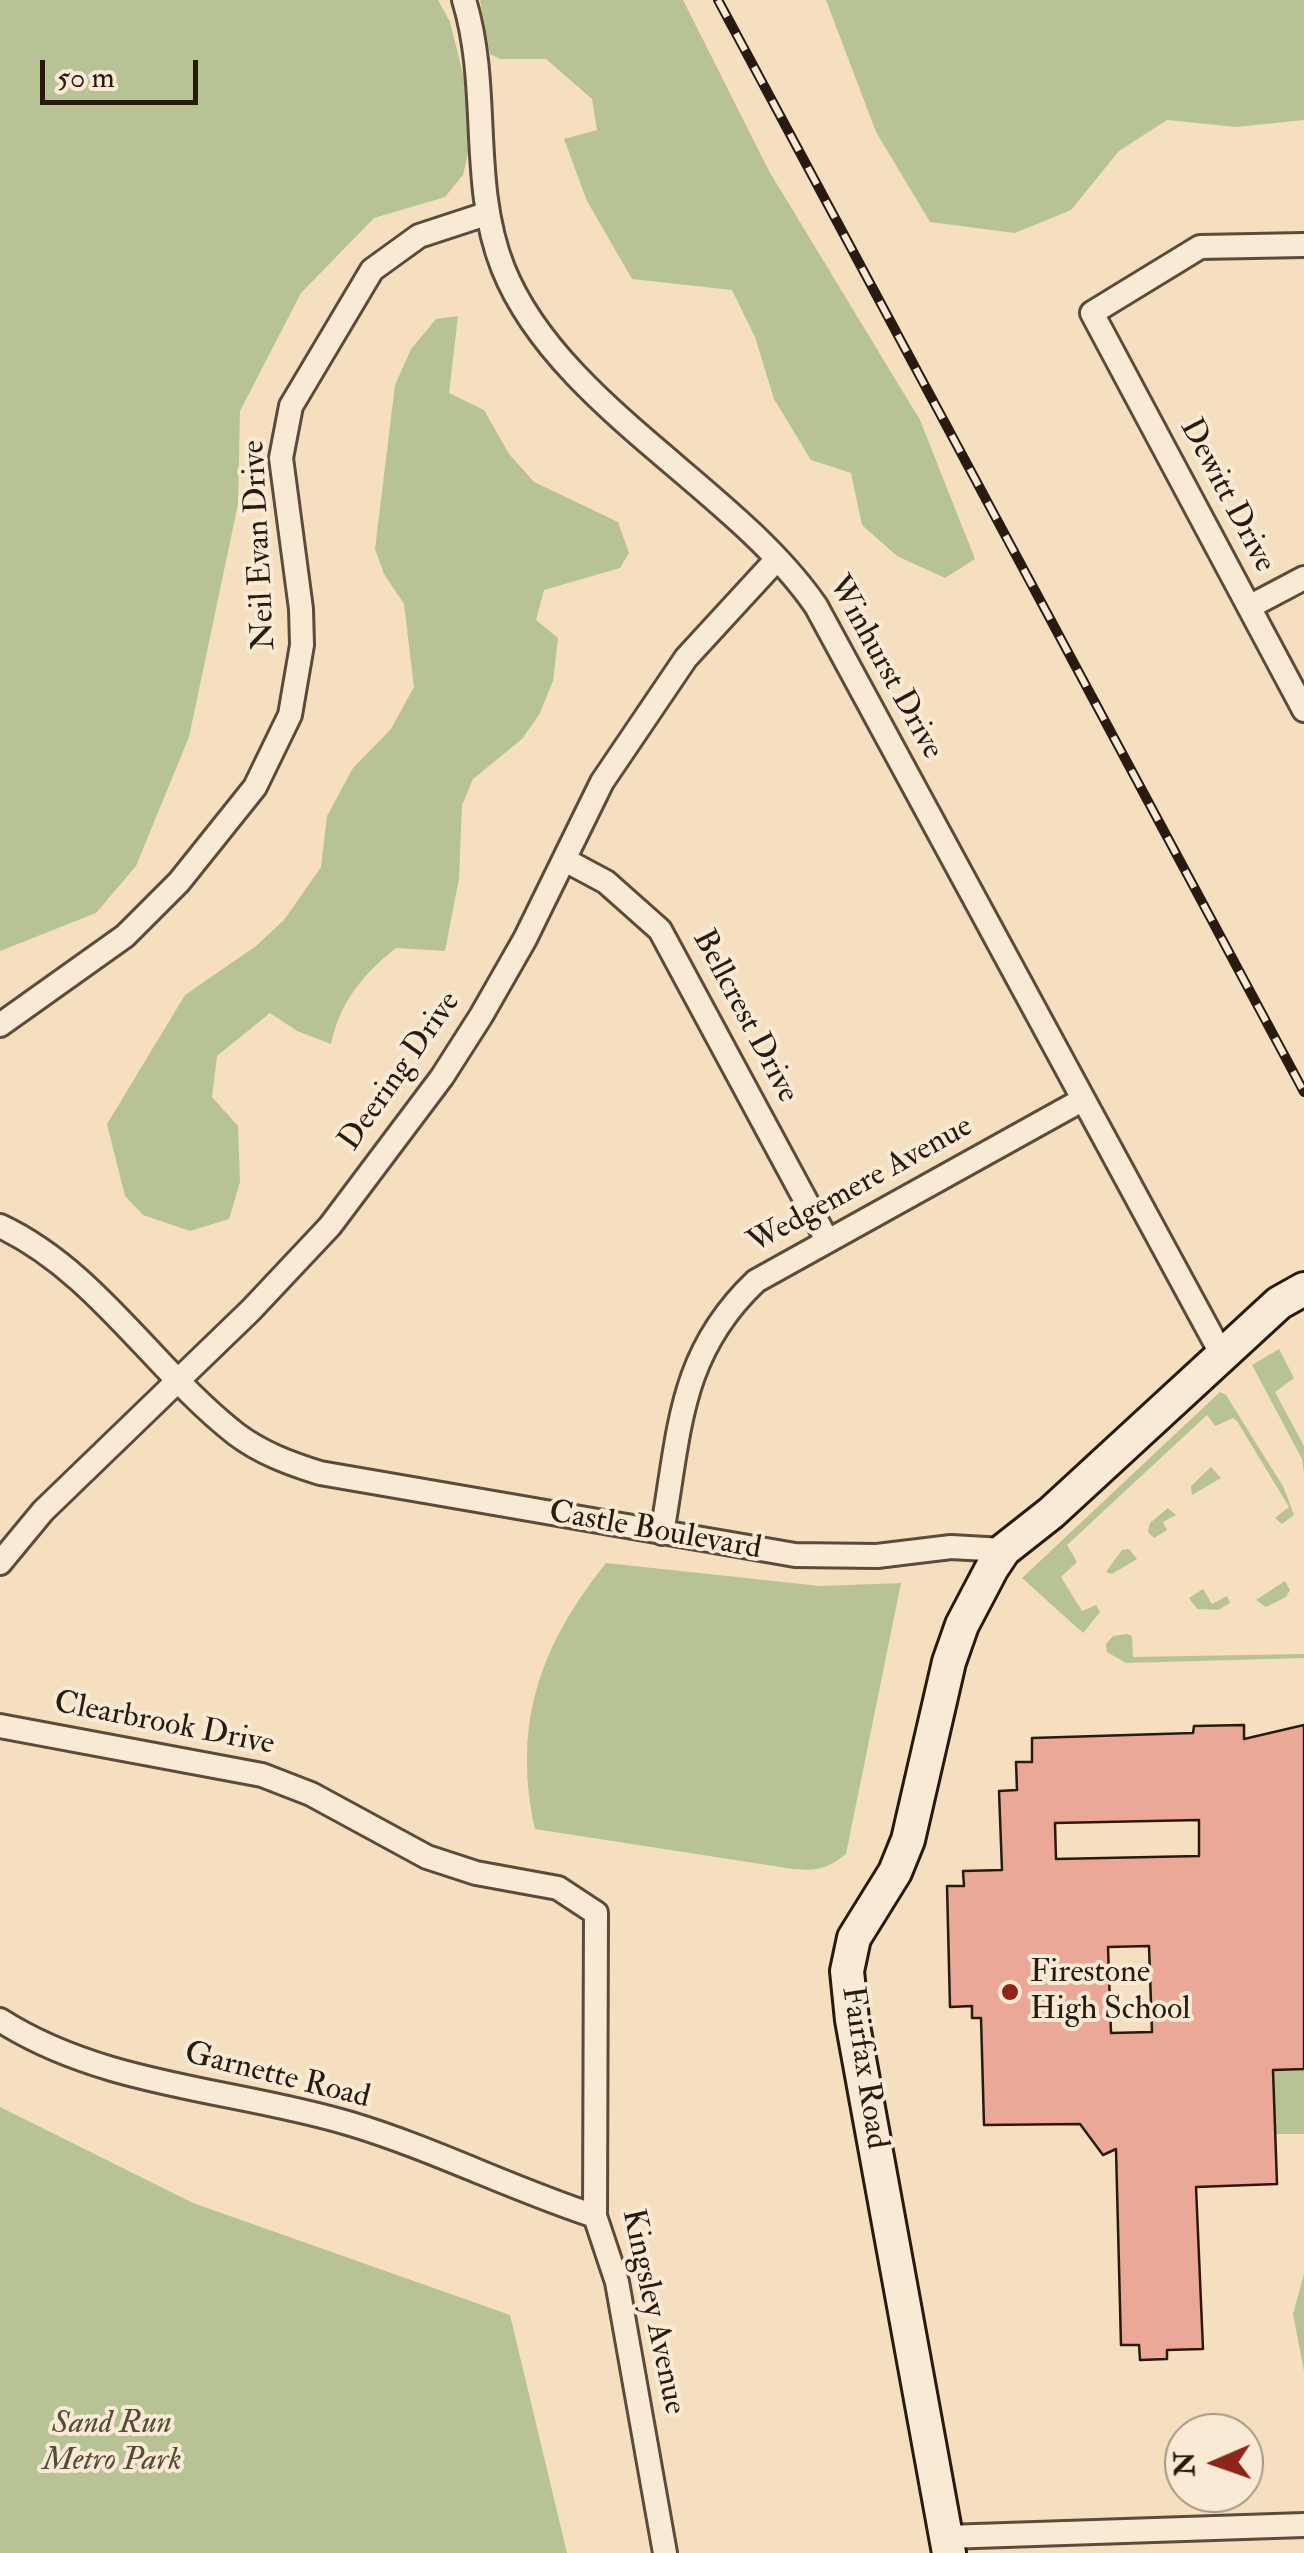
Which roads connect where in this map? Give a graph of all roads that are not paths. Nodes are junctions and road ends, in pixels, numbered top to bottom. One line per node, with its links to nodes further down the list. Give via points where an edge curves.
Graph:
1 (464, 0): 2 (street, Winhurst Drive, via 478,60)
2 (486, 214): 4 (street, Winhurst Drive, via 504,270 544,335 623,420); 9 (street, Neil Evan Drive, via 419,236 372,270 291,406 281,458 302,646 290,715 255,787 179,882 124,936)
3 (1304, 245): 6 (street, Dewitt Drive, via 1200,247 1092,313)
4 (777, 559): 8 (street, Deering Drive, via 686,658 602,782); 10 (street, Winhurst Drive, via 816,606)
5 (1304, 578): 6 (street)
6 (1249, 607): 7 (street, Dewitt Drive)
7 (1304, 710)
8 (565, 860): 12 (street, Bellcrest Drive, via 606,882 660,930); 15 (street, Deering Drive, via 526,939 442,1077 330,1226)
9 (0, 1025)
10 (1082, 1100): 12 (street, Wedgemere Avenue); 14 (street, Winhurst Drive)
11 (0, 1226): 15 (street, Castle Boulevard, via 53,1258)
12 (826, 1240): 16 (street, Wedgemere Avenue, via 756,1281 706,1339 688,1388)
13 (1304, 1289): 14 (street)
14 (1221, 1353): 17 (street)
15 (178, 1382): 16 (street, Castle Boulevard, via 237,1435 320,1473); 18 (street, Deering Drive, via 43,1511)
16 (662, 1533): 17 (street, Castle Boulevard, via 828,1558 951,1547)
17 (1004, 1550): 24 (street, Fairfax Road, via 958,1636 908,1840 854,1938 848,1971)
18 (0, 1563)
19 (0, 1726): 20 (street, Clearbrook Drive, via 262,1774 427,1857 558,1888 596,1913)
20 (596, 1963): 22 (street, Kingsley Avenue)
21 (0, 2020): 22 (street, Garnette Road, via 72,2055 171,2085 352,2124)
22 (595, 2216): 25 (street, Kingsley Avenue, via 617,2282)
23 (1304, 2525): 24 (street)
24 (948, 2545)
25 (666, 2553)

